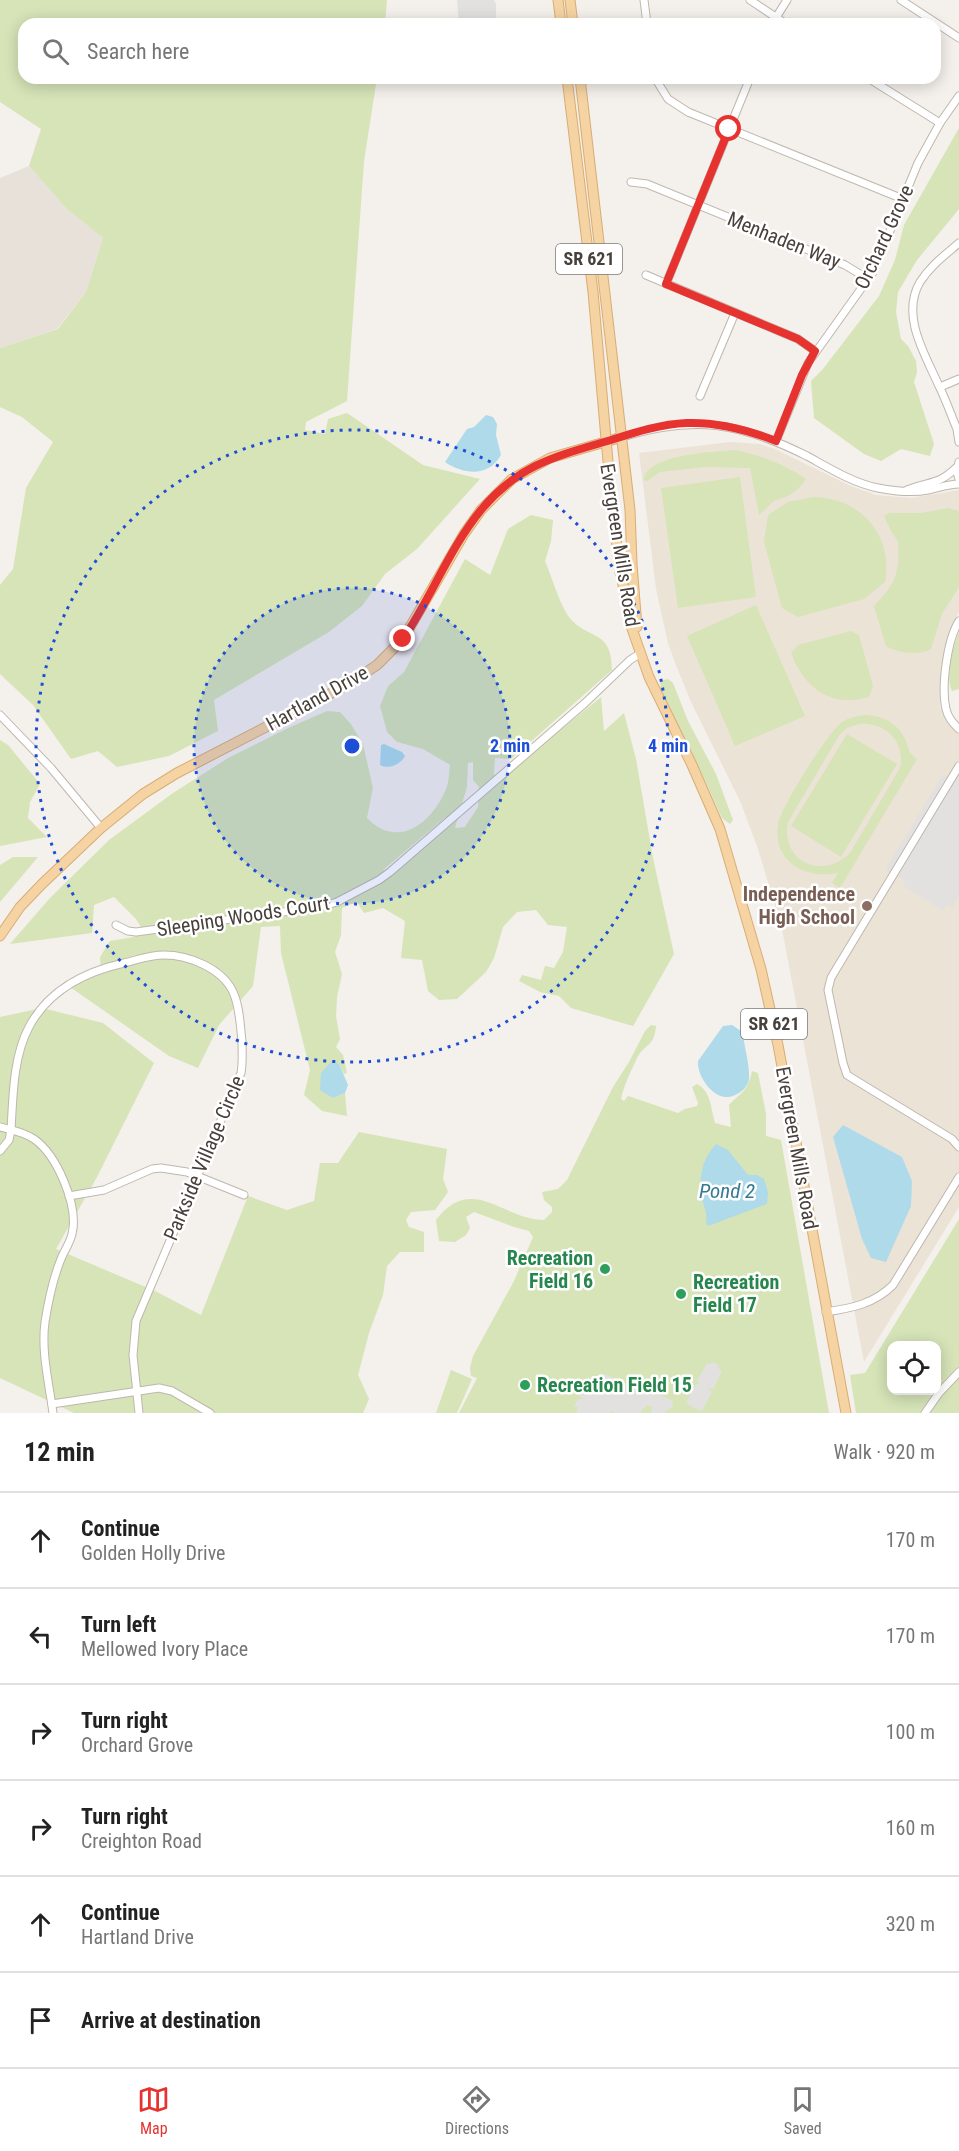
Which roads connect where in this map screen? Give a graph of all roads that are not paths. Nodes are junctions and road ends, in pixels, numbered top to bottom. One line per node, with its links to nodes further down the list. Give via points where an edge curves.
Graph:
1 (558, 0): 7 (main road)
2 (570, 0): 8 (main road)
3 (644, 0): 9 (street)
4 (750, 0): 10 (street)
5 (787, 0): 11 (street)
6 (901, 0): 12 (street)
7 (560, 18)
8 (572, 18)
9 (646, 18)
10 (771, 18)
11 (776, 18)
12 (928, 18)
13 (941, 26): 14 (street)
14 (959, 38)
15 (568, 84): 38 (main road, Evergreen Mills Road / SR 621, via 593,292)
16 (580, 84): 36 (main road, Evergreen Mills Road / SR 621)
17 (658, 84): 22 (street, via 677,106)
18 (748, 84): 22 (street)
19 (878, 84): 21 (street)
20 (959, 96): 21 (street, Orchard Grove)
21 (940, 123): 24 (street, Orchard Grove)
22 (729, 129): 24 (street); 25 (street)
23 (631, 182): 25 (street, Menhaden Way, via 647,184)
24 (903, 199): 28 (street, Orchard Grove)
25 (698, 205): 28 (street, Menhaden Way, via 845,265); 29 (street)
26 (959, 243): 33 (street, via 924,276 913,302 916,332)
27 (646, 275): 29 (street)
28 (868, 279): 31 (street, Orchard Grove)
29 (666, 284): 30 (street)
30 (735, 313): 31 (street, via 798,339); 34 (street)
31 (815, 351): 37 (street, Orchard Grove)
32 (959, 379): 33 (street)
33 (940, 387): 35 (street)
34 (700, 396)
35 (958, 430): 39 (street)
36 (622, 437): 37 (street, via 688,423 734,428); 38 (main road, Hartland Drive); 44 (main road, Evergreen Mills Road / SR 621)
37 (776, 441): 43 (street, via 863,484)
38 (605, 442): 44 (main road, via 612,452 624,557); 46 (main road, Evergreen Mills Road / SR 621, via 619,564 631,626); 50 (main road, Hartland Drive, via 550,458 512,479 496,493 464,534 403,639 377,665 347,685 177,772)
39 (959, 442)
40 (958, 464): 41 (street); 43 (street, via 937,482)
41 (959, 479)
42 (959, 484): 43 (street)
43 (907, 490)
44 (634, 593): 46 (main road, Evergreen Mills Road / SR 621)
45 (959, 621): 48 (street, via 948,654 945,700 950,719)
46 (641, 653): 51 (street, Sleeping Woods Court, via 390,872 367,887 337,902 289,912 136,932); 61 (main road, Evergreen Mills Road / SR 621, via 720,829 735,875 778,1045)
47 (0, 715): 50 (street)
48 (959, 729)
49 (959, 766): 55 (street, via 836,969 828,990 847,1075)
50 (101, 828): 52 (main road, Hartland Drive, via 20,907)
51 (116, 925)
52 (0, 936)
53 (0, 1127): 54 (street)
54 (11, 1130): 56 (street); 57 (street, Parkside Village Circle, via 20,1051 29,1027 47,1001 68,985 114,965 177,956 221,976 233,992 243,1052 242,1073 235,1092); 59 (street, via 39,1143 63,1179)
55 (959, 1147)
56 (0, 1151)
57 (196, 1176): 59 (street, via 156,1168 104,1190); 60 (street); 63 (street, Parkside Village Circle, via 136,1321)
58 (959, 1177): 61 (street, via 893,1285 871,1301)
59 (69, 1196): 64 (street, via 72,1236 60,1261 45,1325 46,1371)
60 (244, 1196)
61 (826, 1312): 68 (main road, Evergreen Mills Road / SR 621)
62 (959, 1372): 69 (street)
63 (136, 1390): 64 (street); 66 (street, Parkside Village Circle); 67 (street, via 167,1389)
64 (52, 1404): 65 (street)
65 (53, 1413)
66 (139, 1413)
67 (210, 1413)
68 (846, 1413)
69 (925, 1413)

